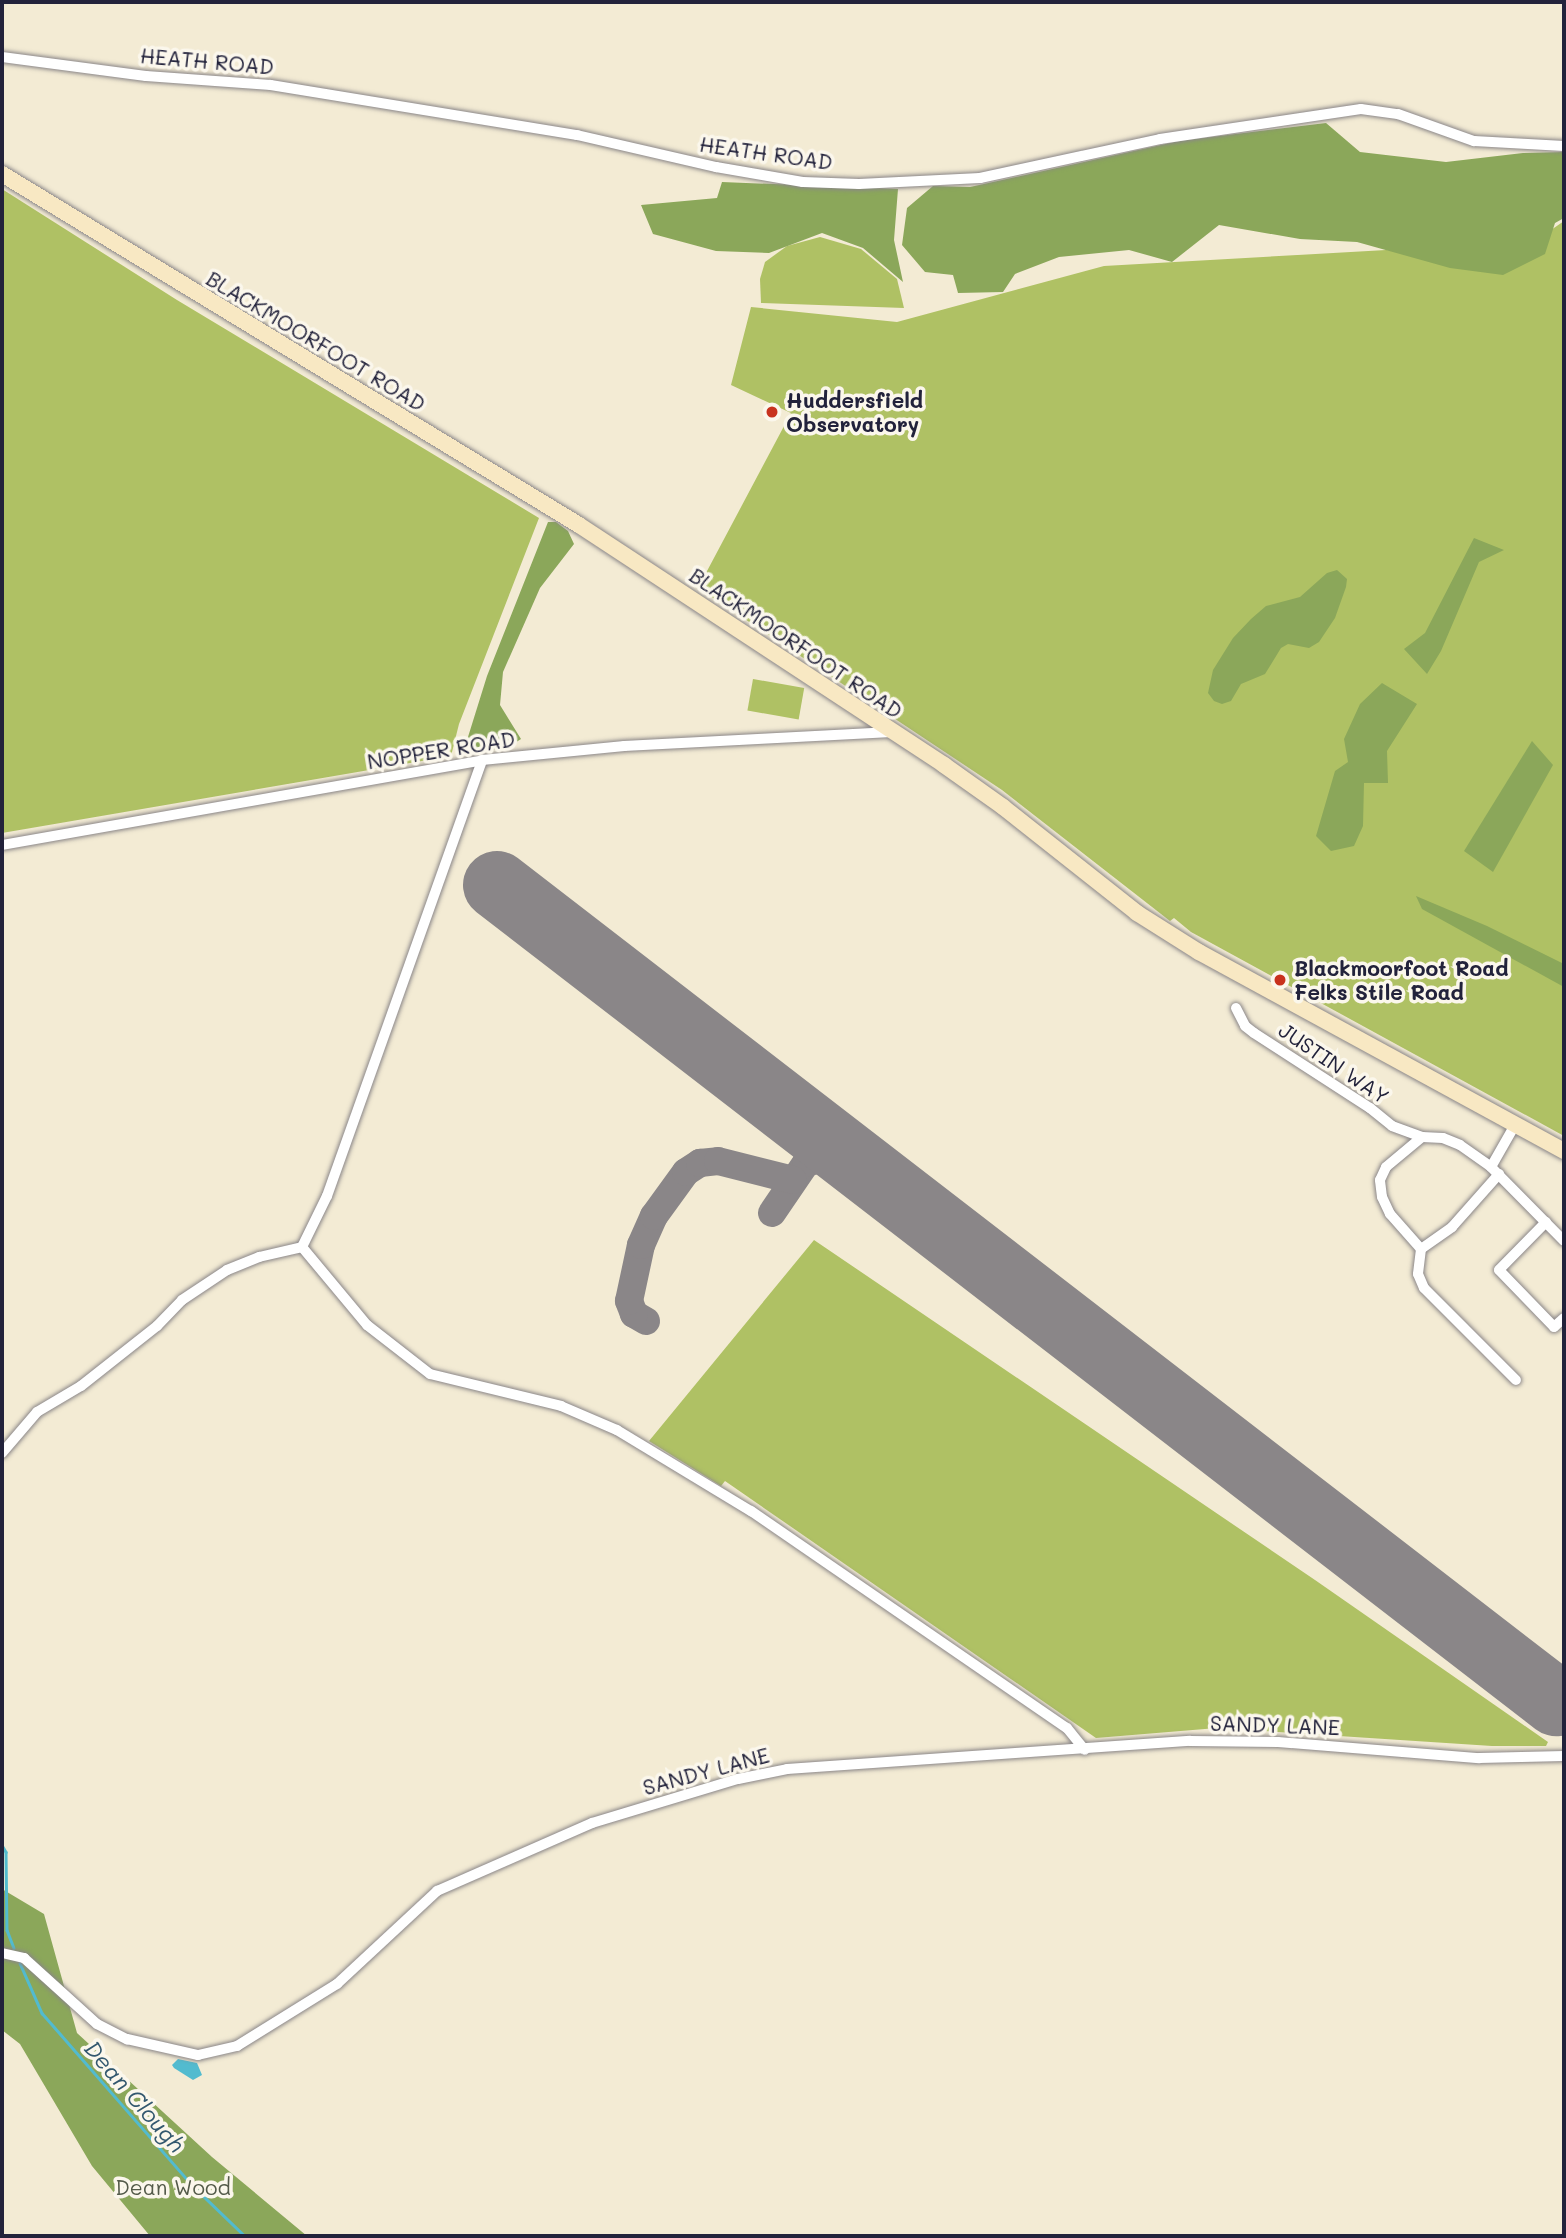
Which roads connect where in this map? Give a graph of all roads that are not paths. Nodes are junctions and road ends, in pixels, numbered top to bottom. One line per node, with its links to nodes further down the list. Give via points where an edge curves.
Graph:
1 (2, 57): 2 (street, HEATH ROAD, via 146,76 284,87 577,135 803,182 980,178 1160,138 1361,109 1398,114 1474,141)
2 (1564, 146)
3 (2, 174): 4 (street, BLACKMOORFOOT ROAD, via 534,497)
4 (892, 732): 5 (street, NOPPER ROAD, via 624,746); 8 (street, BLACKMOORFOOT ROAD, via 987,795 1137,913 1189,946)
5 (482, 760): 6 (street, NOPPER ROAD); 15 (street, via 327,1196)
6 (2, 845)
7 (1236, 1008): 9 (street, JUSTIN WAY, via 1254,1033 1392,1126)
8 (1516, 1125): 10 (street, BLACKMOORFOOT ROAD); 11 (street)
9 (1422, 1137): 11 (street, via 1460,1145); 16 (street, via 1386,1167 1380,1180 1390,1214)
10 (1564, 1151)
11 (1495, 1170): 12 (street); 16 (street, via 1452,1227)
12 (1546, 1222): 13 (street); 17 (street, via 1499,1270 1554,1327)
13 (1560, 1229): 14 (street)
14 (1564, 1241)
15 (302, 1247): 19 (street, via 259,1256 227,1270 182,1300 82,1386 37,1412); 20 (street, via 367,1325 430,1374 561,1406 617,1430 762,1518 1068,1728)
16 (1421, 1249): 18 (street, via 1418,1274 1424,1288)
17 (1564, 1318)
18 (1516, 1380)
19 (2, 1454)
20 (1085, 1750): 21 (street, SANDY LANE, via 1190,1741 1479,1758); 22 (street, SANDY LANE, via 787,1769 592,1823 437,1891 337,1984 237,2046 198,2055 127,2039 97,2024 24,1958)
21 (1564, 1756)
22 (2, 1953)

